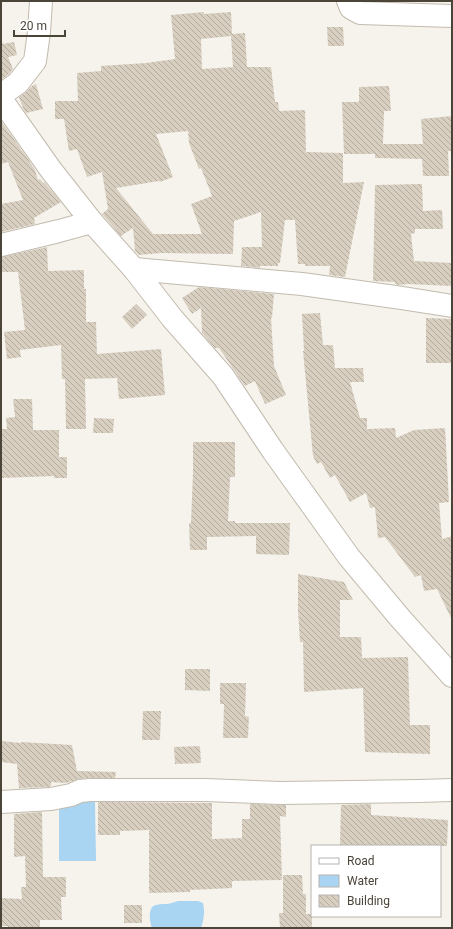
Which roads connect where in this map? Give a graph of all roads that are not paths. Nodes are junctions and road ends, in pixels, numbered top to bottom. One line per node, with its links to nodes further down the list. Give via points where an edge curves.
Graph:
1 (41, 1): 4 (street, via 35,61 18,83)
2 (348, 1): 3 (street, via 351,8 360,13)
3 (452, 16)
4 (1, 95)
5 (1, 99): 6 (street, via 51,170)
6 (92, 222): 7 (street); 8 (street)
7 (1, 244)
8 (134, 269): 9 (street, via 302,284); 10 (street, via 172,318 223,376 350,557)
9 (452, 306)
10 (452, 676)
11 (452, 790): 12 (street, via 281,793 90,790 51,799)
12 (1, 802)

